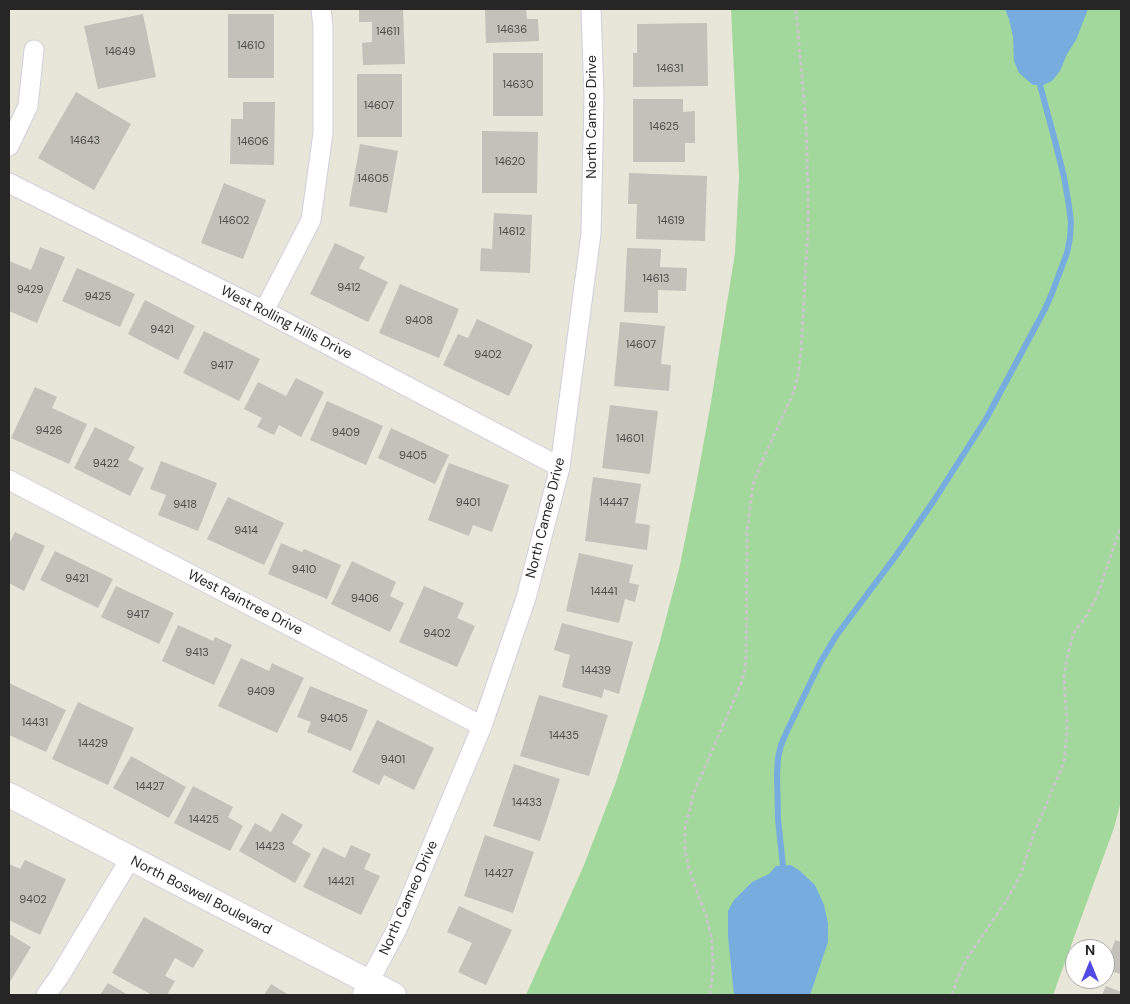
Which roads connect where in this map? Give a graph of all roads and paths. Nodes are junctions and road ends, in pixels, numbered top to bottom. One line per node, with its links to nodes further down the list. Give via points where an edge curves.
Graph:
1 (321, 9): 7 (street, via 323,134 311,220)
2 (591, 9): 8 (street, North Cameo Drive, via 594,96 591,234)
3 (796, 9): 17 (path, via 808,191 799,367 793,394 752,485 747,530 745,669 694,792 685,828 689,870 712,941)
4 (34, 50): 5 (street, via 28,106)
5 (9, 146)
6 (9, 183): 7 (street, West Rolling Hills Drive)
7 (264, 311): 8 (street, West Rolling Hills Drive)
8 (560, 467): 11 (street, North Cameo Drive, via 526,598)
9 (9, 480): 11 (street, West Raintree Drive)
10 (1121, 526): 18 (path, via 1097,596 1073,634 1067,657 1064,678 1067,728 1063,766 1036,828 1020,876 966,960)
11 (482, 726): 14 (street, North Cameo Drive, via 398,927)
12 (9, 795): 13 (street, North Boswell Boulevard)
13 (130, 859): 14 (street, North Boswell Boulevard); 15 (street)
14 (366, 989): 16 (street, North Boswell Boulevard)
15 (46, 995)
16 (394, 995)
17 (710, 995)
18 (952, 995)

